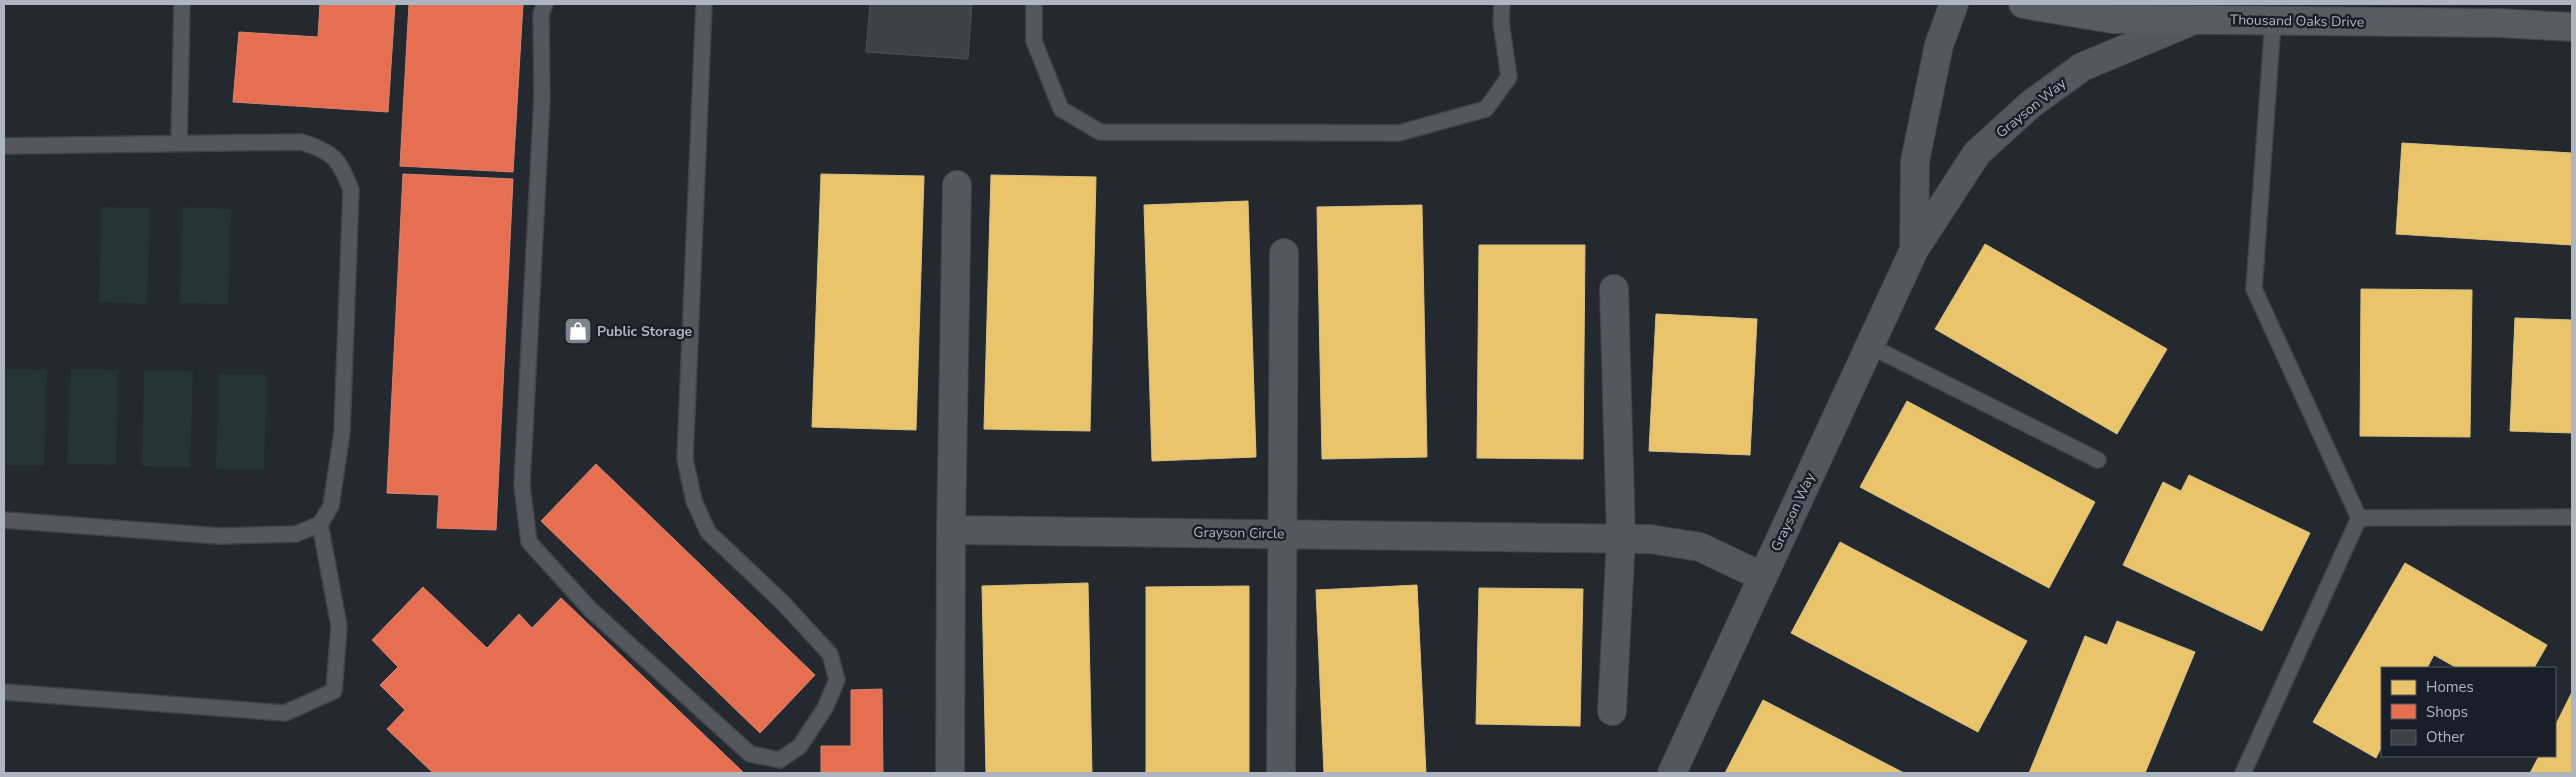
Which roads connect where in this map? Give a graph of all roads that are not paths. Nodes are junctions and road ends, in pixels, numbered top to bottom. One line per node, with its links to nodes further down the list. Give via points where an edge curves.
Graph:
1 (182, 4): 11 (lane)
2 (545, 4): 3 (lane, via 541,14 541,117 522,485 529,542 590,609 750,754 780,760 800,746 825,708 837,680 830,654 783,603 708,532 694,501 685,459)
3 (704, 4)
4 (1034, 4): 5 (lane, via 1034,41 1061,109 1100,132 1369,133 1399,133 1486,109 1509,77 1501,22)
5 (1502, 4)
6 (1954, 4): 14 (street, Grayson Way, via 1939,45 1915,161)
7 (2023, 4): 8 (main road, Thousand Oaks Drive, via 2112,19)
8 (2194, 20): 9 (main road, Thousand Oaks Drive); 14 (street, Grayson Way, via 2082,67 2031,104 1977,153)
9 (2273, 21): 10 (main road, Thousand Oaks Drive, via 2499,23); 20 (lane, via 2254,289)
10 (2572, 27)
11 (179, 143): 12 (lane); 22 (lane, via 301,142 325,150 342,167 351,190 342,432 331,506)
12 (4, 146)
13 (957, 185): 23 (street)
14 (1914, 250): 17 (street, Grayson Way)
15 (1284, 253): 24 (street)
16 (1614, 289): 25 (street)
17 (1870, 346): 18 (lane); 26 (street, Grayson Way)
18 (2098, 460)
19 (2572, 517): 20 (lane)
20 (2359, 518): 32 (lane)
21 (4, 520): 22 (lane, via 219,536 296,534)
22 (320, 524): 27 (lane, via 339,626 334,691 285,713)
23 (951, 530): 24 (street, Grayson Circle); 29 (street)
24 (1284, 534): 25 (street, Grayson Circle); 30 (street)
25 (1621, 538): 26 (street, Grayson Circle, via 1700,547); 28 (street)
26 (1763, 577): 31 (street, Grayson Way)
27 (4, 692)
28 (1612, 711)
29 (950, 773)
30 (1282, 773)
31 (1672, 773)
32 (2243, 773)

